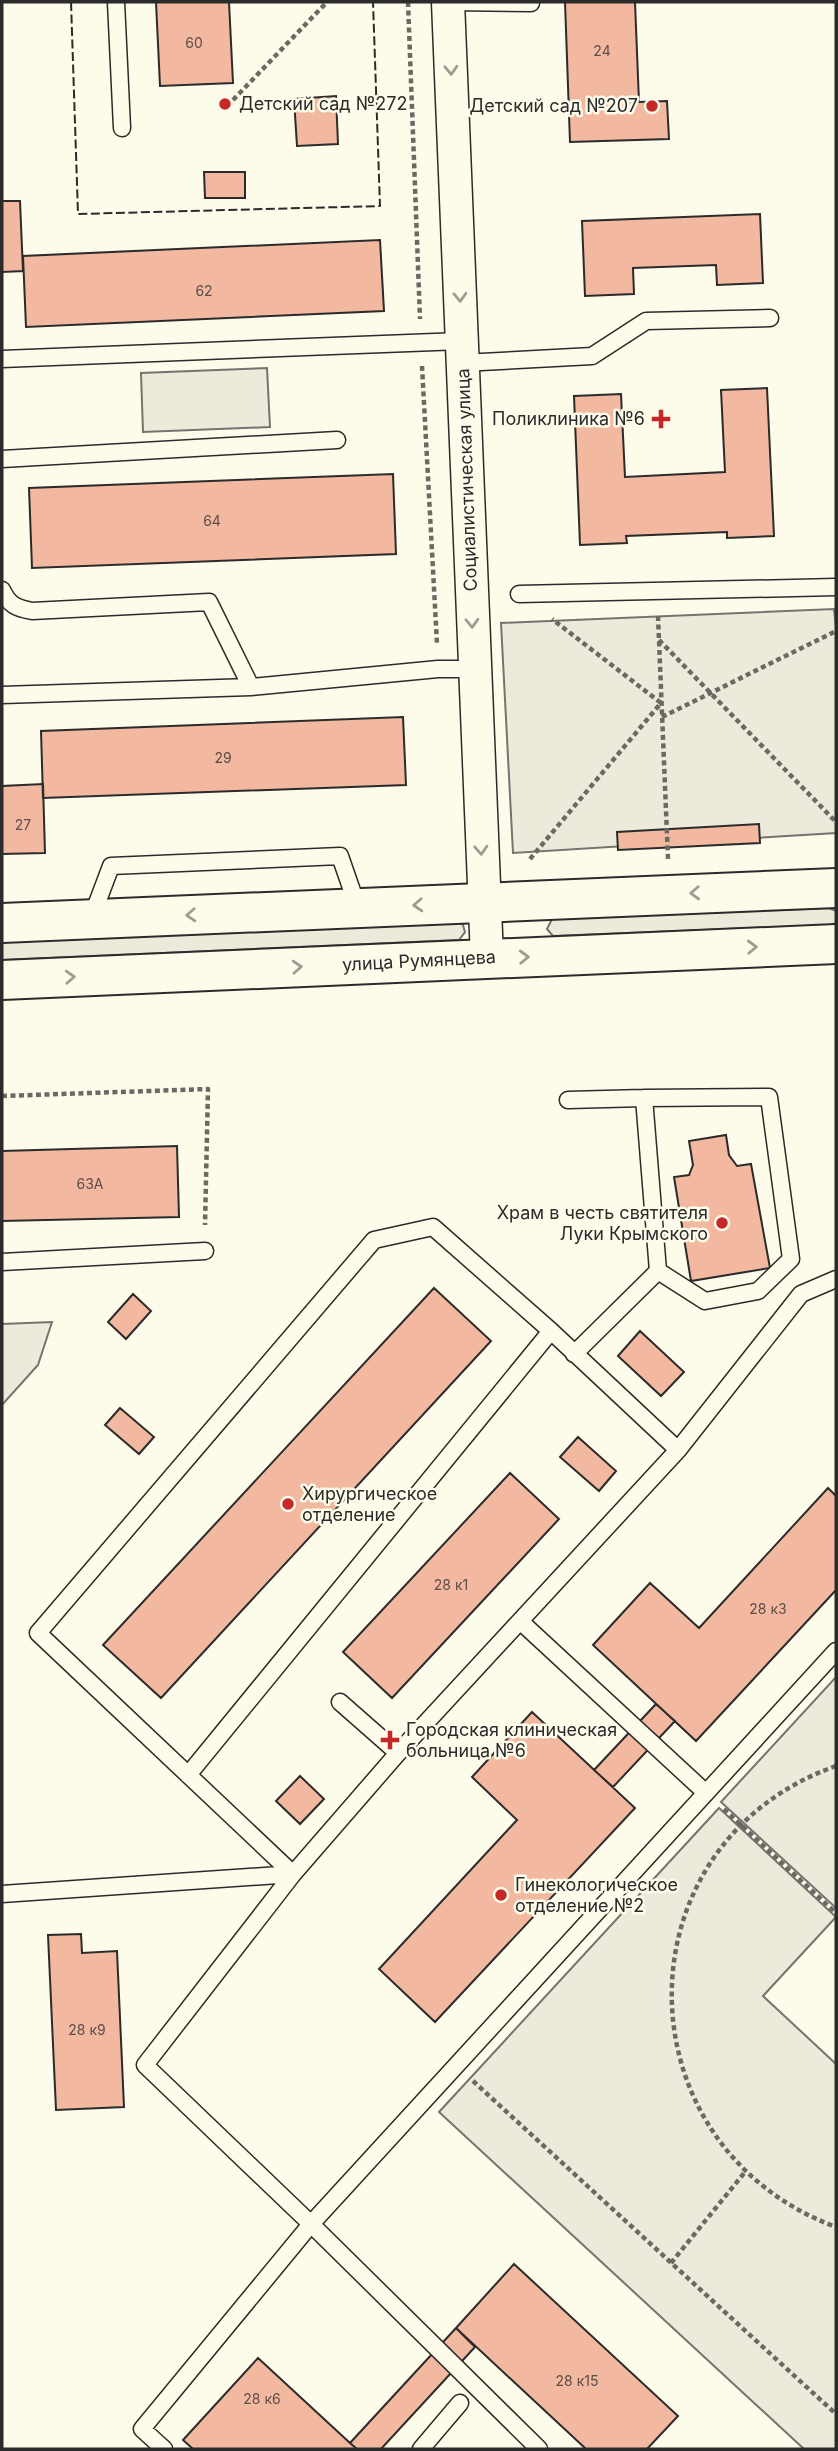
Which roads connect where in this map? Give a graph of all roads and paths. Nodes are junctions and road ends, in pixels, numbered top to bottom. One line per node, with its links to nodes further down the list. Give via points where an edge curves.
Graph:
1 (116, 2): 6 (lane)
2 (327, 2): 5 (path)
3 (448, 2): 4 (lane); 8 (street, Социалистическая улица, one-way to 8)
4 (531, 3)
5 (233, 100)
6 (121, 128)
7 (770, 318): 8 (lane, via 646,321 592,356)
8 (462, 352): 9 (lane); 18 (street, Социалистическая улица, one-way to 18)
9 (2, 359)
10 (337, 440): 11 (lane)
11 (2, 459)
12 (836, 587): 14 (lane)
13 (2, 590): 19 (lane, via 16,608 32,611 209,602)
14 (657, 591): 15 (lane); 17 (path)
15 (519, 594): 22 (path)
16 (836, 631): 20 (path)
17 (659, 639): 20 (path); 22 (path)
18 (474, 669): 19 (lane); 28 (street, Социалистическая улица, one-way to 28)
19 (251, 687): 21 (lane)
20 (711, 693): 23 (path); 24 (path)
21 (2, 695)
22 (662, 703): 23 (path); 25 (path)
23 (662, 717): 26 (path)
24 (836, 822)
25 (530, 859)
26 (668, 860)
27 (836, 888): 28 (main road, one-way to 28)
28 (485, 902): 29 (main road, one-way to 29); 33 (street, Социалистическая улица)
29 (358, 908): 30 (main road, one-way to 30); 30 (lane, via 340,856 326,856 111,866)
30 (91, 919): 31 (main road)
31 (2, 923)
32 (836, 944): 33 (main road, улица Румянцева, one-way to 32)
33 (487, 958): 34 (main road, улица Румянцева, one-way to 33)
34 (2, 980)
35 (2, 1096): 38 (path, via 208,1089)
36 (644, 1098): 37 (lane); 40 (lane); 40 (lane, via 769,1097 791,1259 758,1291 705,1300)
37 (568, 1100)
38 (205, 1251): 39 (lane)
39 (2, 1262)
40 (659, 1271): 43 (lane)
41 (836, 1279): 44 (lane, via 801,1294)
42 (551, 1331): 43 (lane); 50 (lane); 50 (lane, via 433,1227 374,1240 38,1633)
43 (574, 1354): 44 (lane)
44 (678, 1450): 45 (lane)
45 (520, 1621): 48 (lane); 51 (lane)
46 (836, 1651): 51 (lane)
47 (340, 1702): 48 (lane)
48 (398, 1753): 53 (lane)
49 (836, 1766): 52 (path, via 792,1786)
50 (188, 1775): 53 (lane)
51 (706, 1793): 52 (path); 56 (lane)
52 (742, 1825): 55 (path); 57 (path, via 707,1868 690,1904 675,1952 671,2012 680,2061 694,2099 713,2133)
53 (293, 1874): 54 (lane); 58 (lane, via 145,2065)
54 (2, 1894)
55 (836, 1913)
56 (456, 2066): 58 (lane); 60 (path)
57 (745, 2172): 59 (path, via 793,2207); 60 (path)
58 (311, 2224): 63 (lane, via 142,2429); 65 (lane)
59 (836, 2227)
60 (671, 2263): 62 (path)
61 (460, 2403): 64 (lane)
62 (836, 2414)
63 (164, 2449)
64 (421, 2449)
65 (539, 2449)

